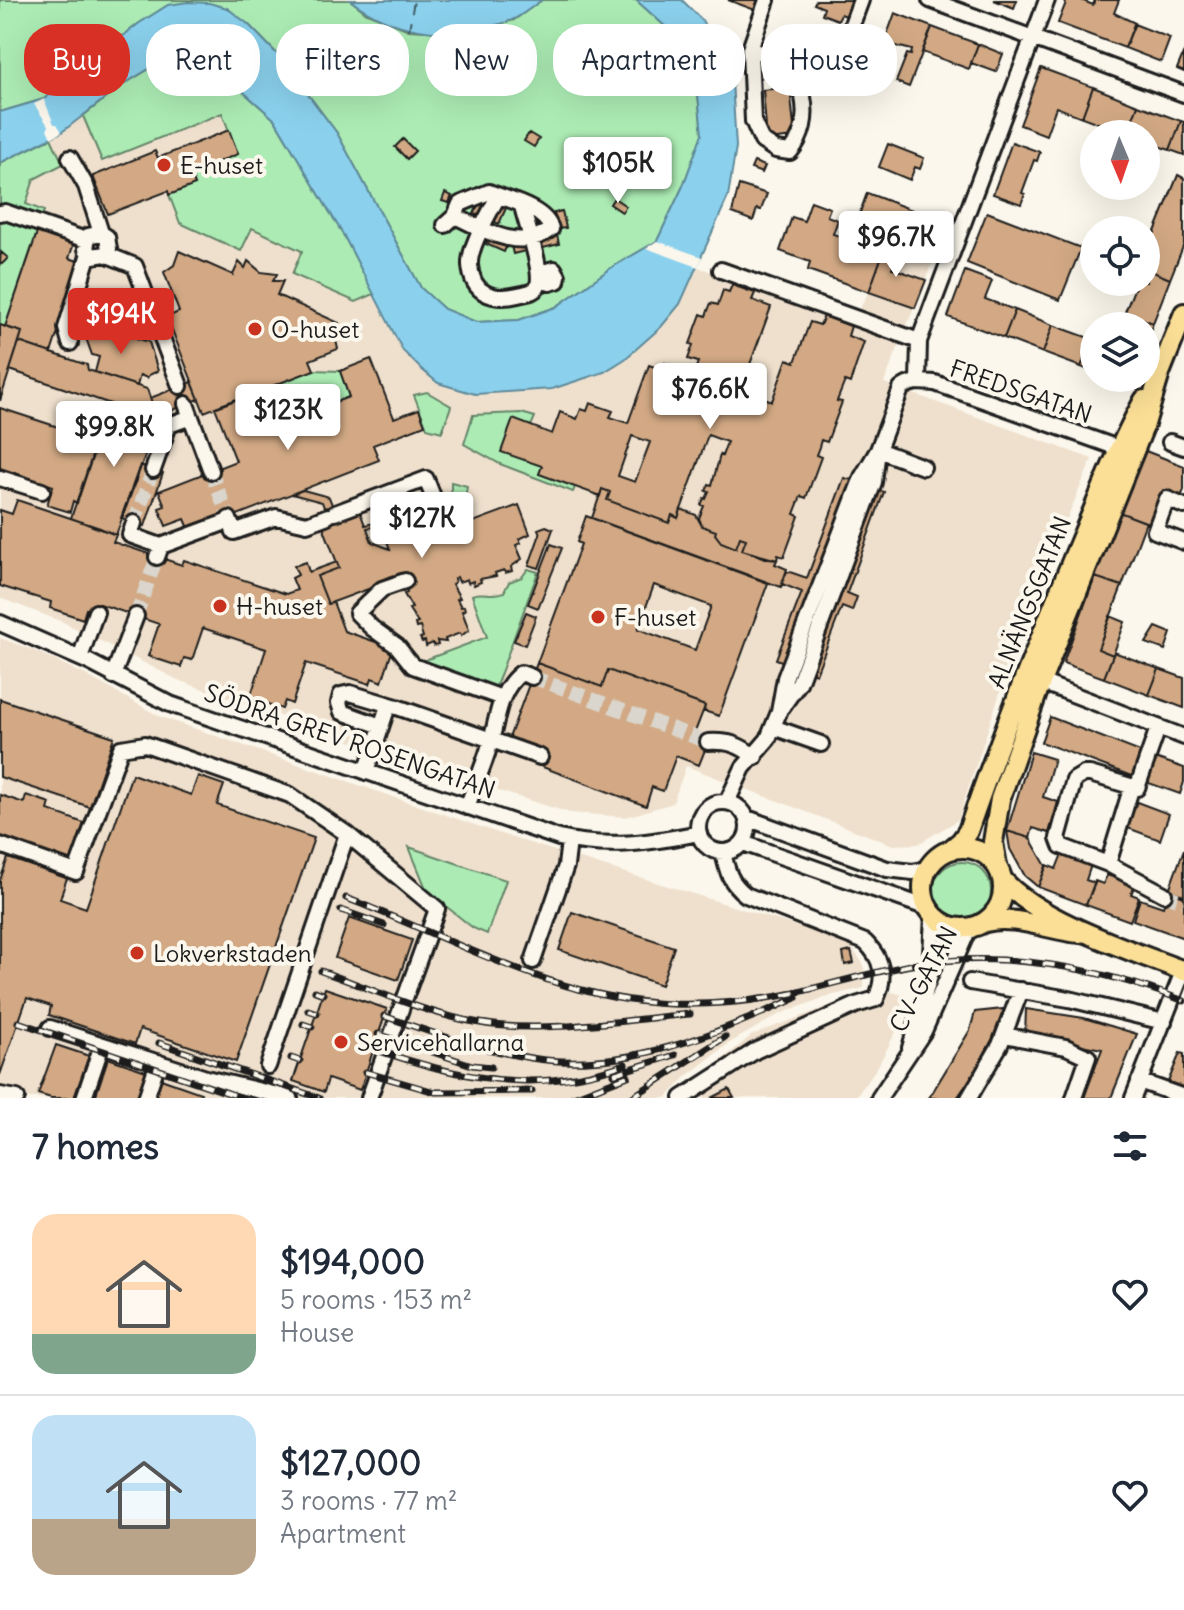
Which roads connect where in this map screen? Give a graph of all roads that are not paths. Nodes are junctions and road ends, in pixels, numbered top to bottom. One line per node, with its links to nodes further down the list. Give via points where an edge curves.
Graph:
1 (767, 0): 7 (street)
2 (861, 0): 5 (street)
3 (930, 0): 6 (street)
4 (1047, 0): 6 (street, FREDSGATAN)
5 (852, 24)
6 (1033, 38): 9 (street); 22 (street, FREDSGATAN)
7 (750, 49): 8 (street); 10 (street, via 753,121 762,141 790,152 801,140)
8 (761, 53)
9 (1184, 94)
10 (803, 96)
11 (70, 158): 16 (street, via 86,186)
12 (498, 196): 13 (street); 15 (street); 15 (street, via 489,192 460,204 450,221)
13 (522, 206): 17 (street); 17 (street, via 541,214 551,229)
14 (0, 213): 18 (street)
15 (482, 229): 17 (street, via 511,241); 17 (street, via 470,267 478,287 497,299 533,292 539,276)
16 (101, 233): 18 (street, via 94,233); 19 (street, via 110,243)
17 (529, 237)
18 (88, 247): 19 (street, via 100,257); 23 (street, via 66,328)
19 (105, 254): 25 (street, via 135,266)
20 (721, 270): 22 (street)
21 (1184, 313): 27 (main road, ALNÄNGSGATAN)
22 (919, 341): 24 (street, FREDSGATAN)
23 (70, 343)
24 (918, 382): 26 (street, via 901,389); 27 (street, FREDSGATAN, via 935,383)
25 (180, 386)
26 (878, 450): 28 (street); 48 (street, via 862,477 789,669)
27 (1126, 450): 44 (main road, ALNÄNGSGATAN)
28 (923, 467)
29 (153, 470): 30 (street, via 169,425 188,411)
30 (211, 471)
31 (0, 478): 32 (street)
32 (42, 491)
33 (432, 494): 35 (street, via 426,479 307,524 276,517 234,532 229,520 159,552 130,535)
34 (1184, 506): 36 (street, via 1167,499 1155,531)
35 (134, 523)
36 (1184, 542)
37 (405, 581): 45 (street, via 382,589 357,613 413,666)
38 (96, 612): 41 (street)
39 (136, 616): 42 (street)
40 (0, 623): 41 (street, SÖDRA GREV ROSENGATAN)
41 (80, 658): 42 (street, SÖDRA GREV ROSENGATAN)
42 (113, 676): 56 (street, SÖDRA GREV ROSENGATAN, via 170,704)
43 (532, 677): 45 (street, via 521,673 511,680)
44 (1033, 679): 49 (street); 66 (main road, ALNÄNGSGATAN, via 968,831); 70 (main road, ALNÄNGSGATAN, via 1000,799 993,842)
45 (502, 698): 51 (street)
46 (388, 706): 47 (street); 47 (street, via 341,695 342,712); 51 (street)
47 (381, 726): 56 (street)
48 (773, 727): 53 (street); 55 (street)
49 (1158, 728): 50 (street); 57 (street, via 1137,788)
50 (1184, 737)
51 (492, 739): 54 (street); 59 (street)
52 (708, 742): 55 (street, via 727,741)
53 (821, 744)
54 (540, 757)
55 (755, 757): 58 (street, via 743,768)
56 (366, 772): 59 (street, SÖDRA GREV ROSENGATAN)
57 (1132, 786): 68 (street); 68 (street, via 1090,774 1074,780 1058,838 1061,846)
58 (727, 802): 60 (street); 61 (street, via 706,809)
59 (467, 807): 63 (street, SÖDRA GREV ROSENGATAN)
60 (747, 818): 64 (street); 69 (street, via 887,869)
61 (699, 833): 63 (street, SÖDRA GREV ROSENGATAN, via 622,846); 67 (street, via 708,846)
62 (347, 834): 65 (street, via 290,795 145,744 121,748 76,872); 85 (street); 93 (street, via 437,909)
63 (569, 841): 75 (street, via 566,866)
64 (743, 843): 67 (street); 72 (street)
65 (0, 845)
66 (950, 850): 69 (main road); 70 (main road, via 977,851)
67 (723, 852): 94 (street, via 728,876 746,895 865,942 876,953 883,983 876,999 755,1051)
68 (1108, 864): 71 (street)
69 (927, 869): 72 (main road, via 922,890)
70 (999, 873): 73 (main road, via 1000,905); 74 (main road, via 1010,889 1032,904)
71 (1164, 894)
72 (930, 911): 73 (main road, via 950,927); 83 (street, CV-GATAN, via 930,975)
73 (980, 924): 74 (main road, via 1015,920); 83 (street, CV-GATAN, via 967,933 924,1031)
74 (1091, 934): 76 (main road)
75 (533, 961)
76 (1184, 970): 79 (street)
77 (970, 982): 78 (street)
78 (1021, 990): 79 (street); 81 (street)
79 (1164, 1022): 86 (street)
80 (50, 1028): 82 (street)
81 (1004, 1035): 96 (street); 97 (street, via 1066,1047 1088,1057)
82 (102, 1045): 84 (street); 90 (street)
83 (909, 1051): 95 (street, CV-GATAN)
84 (158, 1062): 91 (street); 92 (street)
85 (268, 1066)
86 (1139, 1081): 88 (street); 98 (street)
87 (0, 1095): 89 (street)
88 (1184, 1097)
89 (17, 1098)
90 (84, 1098)
91 (146, 1098)
92 (290, 1098)
93 (369, 1098)
94 (682, 1098)
95 (879, 1098)
96 (969, 1098)
97 (1074, 1098)
98 (1133, 1098)

